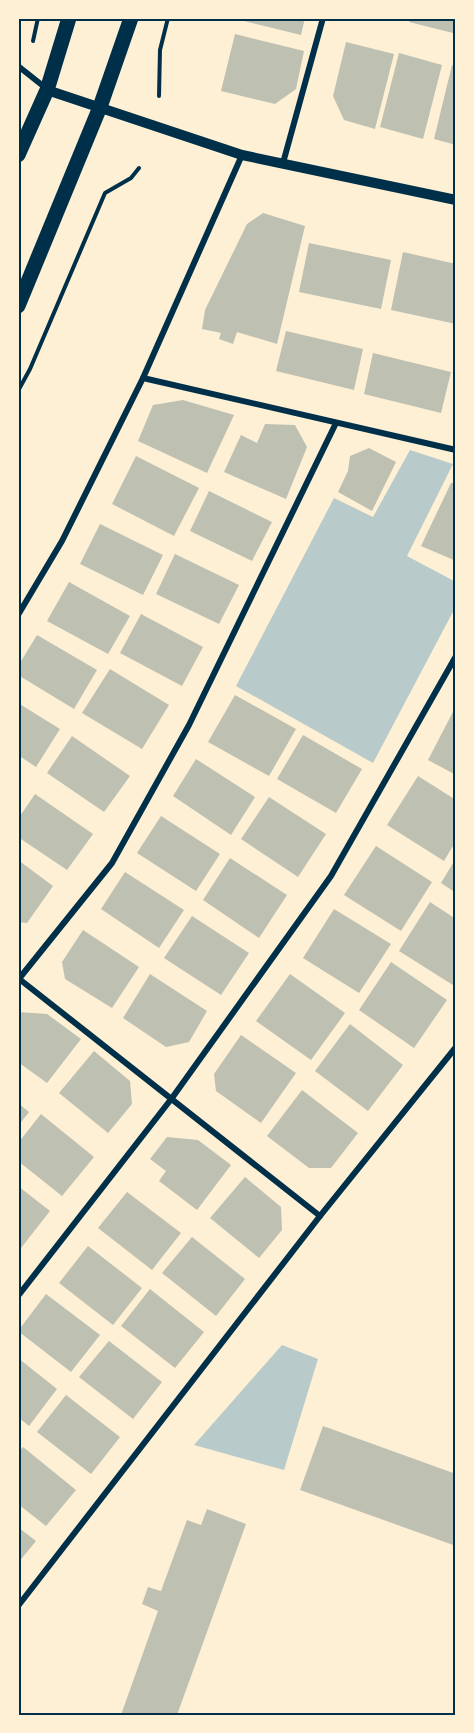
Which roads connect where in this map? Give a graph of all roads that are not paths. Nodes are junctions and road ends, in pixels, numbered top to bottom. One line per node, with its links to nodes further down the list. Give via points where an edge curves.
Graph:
1 (69, 18): 5 (main road)
2 (131, 18): 6 (main road)
3 (323, 18): 9 (street)
4 (18, 66): 5 (street)
5 (47, 90): 6 (street); 7 (main road)
6 (100, 107): 8 (street); 11 (main road)
7 (18, 154)
8 (242, 155): 9 (street); 12 (street)
9 (283, 163): 10 (street)
10 (456, 200)
11 (18, 306)
12 (143, 378): 13 (street); 15 (street, via 62,541)
13 (336, 423): 14 (street); 17 (street, via 189,725 112,863)
14 (456, 450)
15 (18, 615)
16 (456, 656): 19 (street, via 330,876)
17 (18, 979): 19 (street)
18 (456, 1047): 20 (street)
19 (172, 1098): 20 (street); 21 (street)
20 (320, 1216): 22 (street)
21 (18, 1296)
22 (18, 1606)

